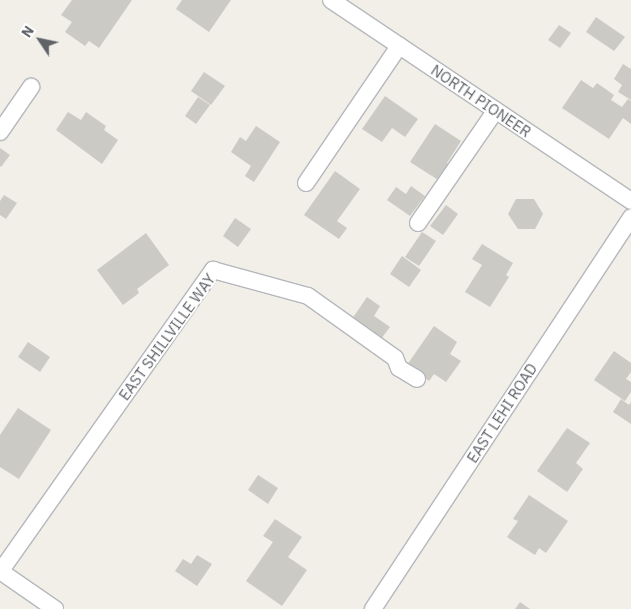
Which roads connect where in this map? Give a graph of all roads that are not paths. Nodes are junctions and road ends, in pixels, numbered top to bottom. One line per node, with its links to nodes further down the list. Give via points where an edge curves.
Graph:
1 (331, 0): 2 (street, NORTH PIONEER)
2 (399, 46): 4 (street, NORTH PIONEER); 6 (street)
3 (30, 87): 5 (street)
4 (496, 110): 7 (street, NORTH PIONEER); 9 (street)
5 (0, 132)
6 (306, 183)
7 (631, 202)
8 (631, 217): 13 (street, EAST LEHI ROAD)
9 (418, 222)
10 (417, 379): 11 (street, EAST SHILLVILLE WAY, via 399,368 395,358 308,296 213,270)
11 (0, 572): 12 (street)
12 (56, 609)
13 (373, 609)

